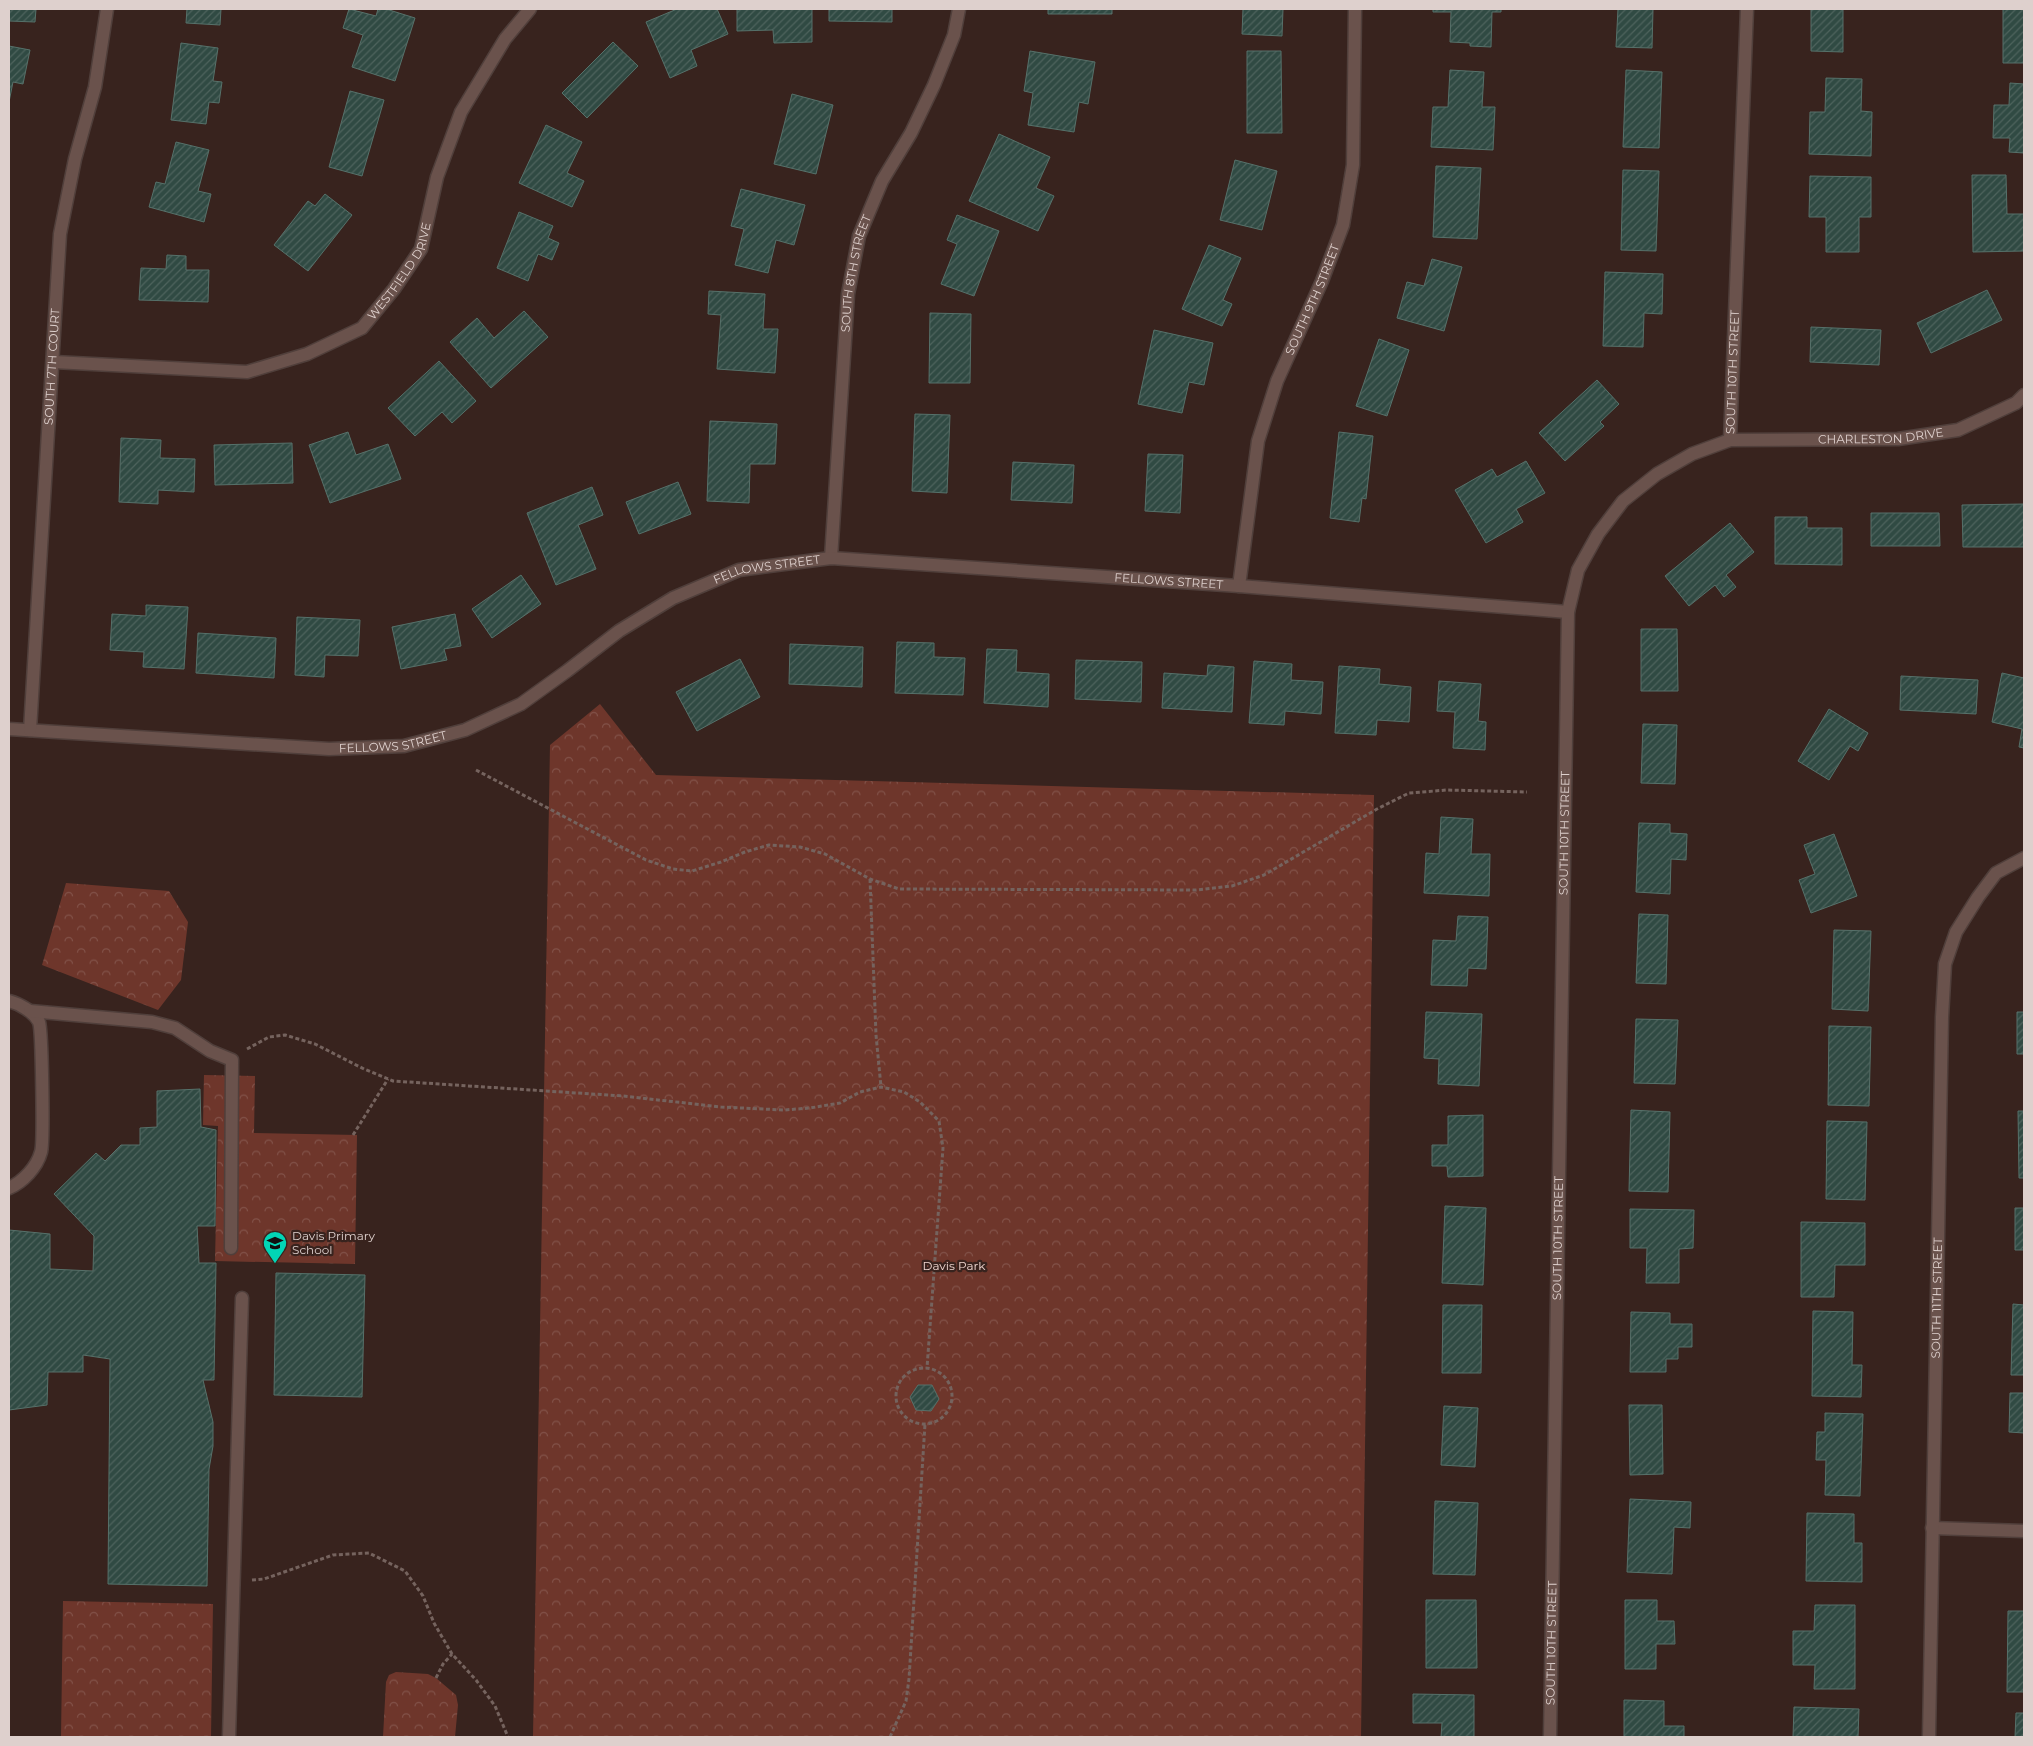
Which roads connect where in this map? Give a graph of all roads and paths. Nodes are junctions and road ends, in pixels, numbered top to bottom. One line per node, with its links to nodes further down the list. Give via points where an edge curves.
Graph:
1 (107, 9): 6 (street, SOUTH 7TH COURT, via 95,87 75,159 60,234)
2 (530, 9): 6 (street, WESTFIELD DRIVE, via 505,39 461,112 437,177 422,249 362,328 307,354 247,372)
3 (959, 9): 9 (street, SOUTH 8TH STREET, via 954,35 934,85 912,133 882,181 859,236 848,294)
4 (1355, 9): 10 (street, SOUTH 9TH STREET, via 1353,165 1343,225 1277,381 1258,442)
5 (1747, 9): 8 (street, SOUTH 10TH STREET)
6 (54, 362): 13 (street, SOUTH 7TH COURT)
7 (2024, 396): 8 (street, CHARLESTON DRIVE, via 2016,403 1958,430 1898,439)
8 (1730, 440): 11 (street, SOUTH 10TH STREET, via 1692,454 1657,474 1623,501 1598,534 1578,570)
9 (832, 558): 10 (street, FELLOWS STREET); 13 (street, FELLOWS STREET, via 738,570 673,598 619,631 521,704 465,730 404,746 329,749)
10 (1239, 586): 11 (street, FELLOWS STREET)
11 (1568, 612): 37 (street, SOUTH 10TH STREET)
12 (9, 729): 13 (street, FELLOWS STREET)
13 (30, 730)
14 (476, 770): 17 (path, via 646,860 673,869 692,871 745,852 777,845 825,854)
15 (1528, 792): 17 (path, via 1447,790 1409,793 1264,875 1232,886 1196,890 899,889)
16 (2024, 858): 29 (street, SOUTH 11TH STREET, via 1996,873 1978,897 1956,932 1945,964)
17 (870, 879): 22 (path)
18 (9, 1001): 19 (street)
19 (30, 1011): 20 (street, via 152,1022 175,1028 210,1051); 24 (street, via 39,1023 41,1042 41,1152 30,1172)
20 (232, 1060): 21 (path, via 269,1037 285,1035 315,1044); 25 (street)
21 (388, 1078): 22 (path, via 393,1081 784,1110 840,1103 860,1092); 23 (path)
22 (881, 1087): 27 (path, via 904,1092 920,1102 939,1121 943,1148)
23 (353, 1135)
24 (9, 1188)
25 (231, 1248)
26 (242, 1298): 31 (street)
27 (926, 1368): 28 (path, via 941,1373 948,1380 952,1396 948,1411 942,1418); 28 (path, via 906,1373 897,1385 895,1395 897,1405 906,1418)
28 (925, 1424): 36 (path, via 909,1680 906,1702)
29 (1932, 1528): 30 (street); 38 (street, SOUTH 11TH STREET)
30 (2024, 1531)
31 (234, 1582): 32 (path, via 264,1578 333,1554 369,1553 405,1571 423,1596); 34 (street)
32 (452, 1654): 33 (path); 35 (path, via 495,1706)
33 (436, 1678)
34 (229, 1737)
35 (508, 1737)
36 (890, 1737)
37 (1550, 1737)
38 (1929, 1737)

